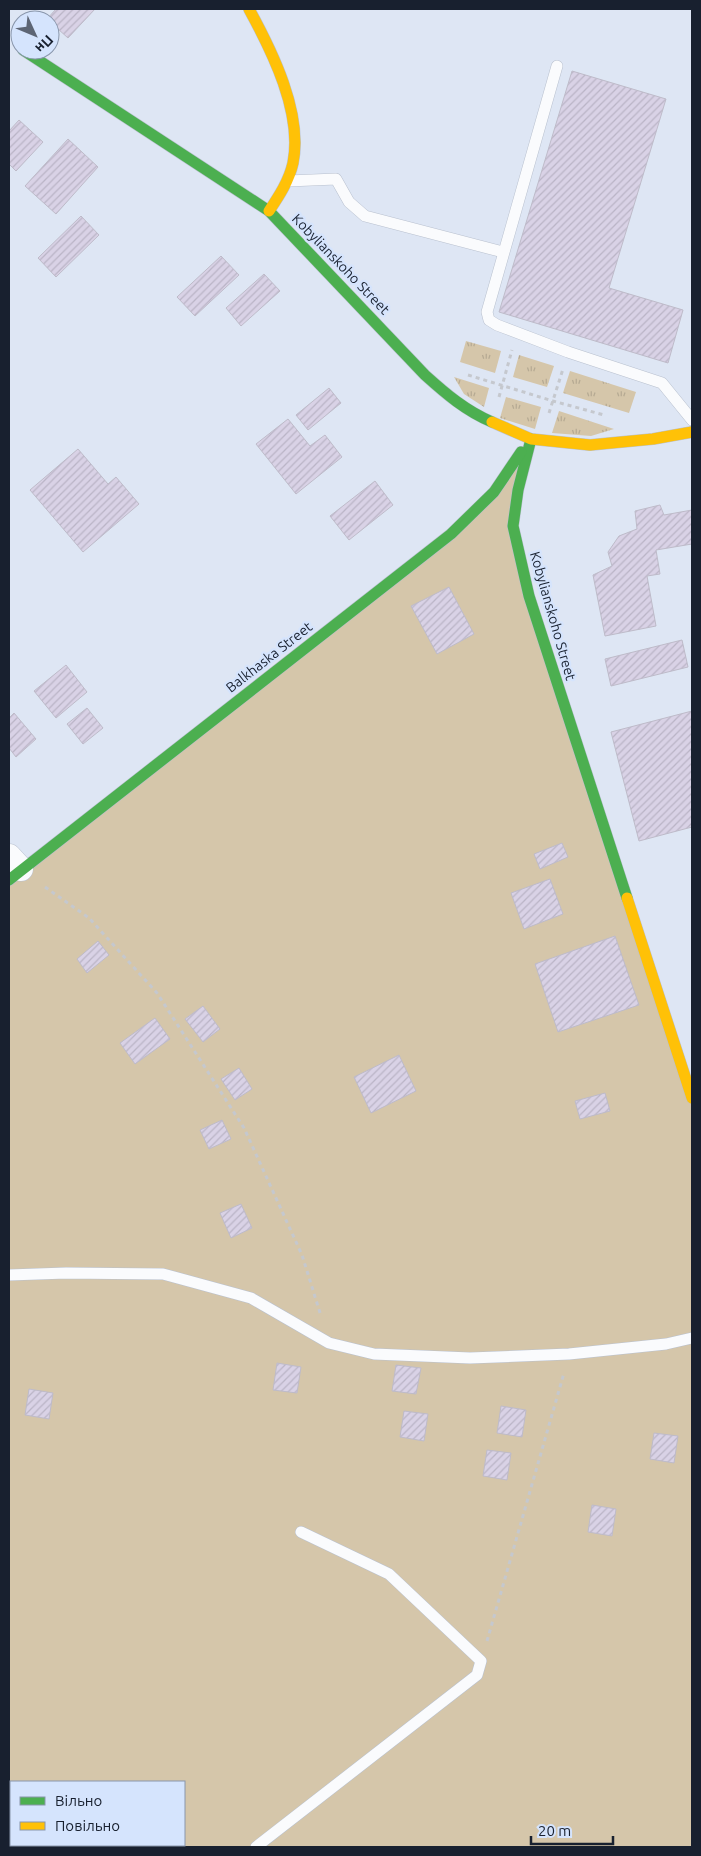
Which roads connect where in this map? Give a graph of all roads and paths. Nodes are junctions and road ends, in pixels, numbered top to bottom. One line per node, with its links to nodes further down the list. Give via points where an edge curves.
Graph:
1 (253, 13): 4 (street, via 279,72 294,122 294,159)
2 (37, 60): 5 (street, Kobylianskoho Street)
3 (557, 66): 6 (lane)
4 (288, 181): 5 (street); 6 (lane, via 336,179 349,202 365,216)
5 (269, 211): 14 (street, Kobylianskoho Street, via 424,375 450,398)
6 (503, 252): 7 (lane, via 487,312 489,320)
7 (516, 332): 8 (lane); 10 (path)
8 (568, 352): 11 (path); 13 (lane, via 662,383)
9 (464, 374): 10 (path)
10 (502, 385): 11 (path); 14 (path)
11 (552, 401): 12 (path); 16 (path)
12 (607, 415)
13 (692, 420)
14 (492, 422): 16 (street, Kobylianskoho Street)
15 (692, 432): 16 (street, via 590,445)
16 (536, 439): 17 (street, Balkhaska Street, via 494,492 451,534); 18 (street, Kobylianskoho Street, via 518,490 513,526 529,596)
17 (13, 869): 21 (path, via 89,918 157,993 244,1128 302,1255)
18 (692, 1098)
19 (9, 1275): 21 (lane, via 66,1272 163,1274 251,1298)
20 (692, 1338): 22 (lane, via 666,1344)
21 (329, 1342): 22 (lane, via 374,1354 470,1358)
22 (569, 1354): 24 (path)
23 (302, 1532): 24 (lane, via 389,1574)
24 (481, 1661): 25 (lane, via 477,1675)
25 (256, 1847)

